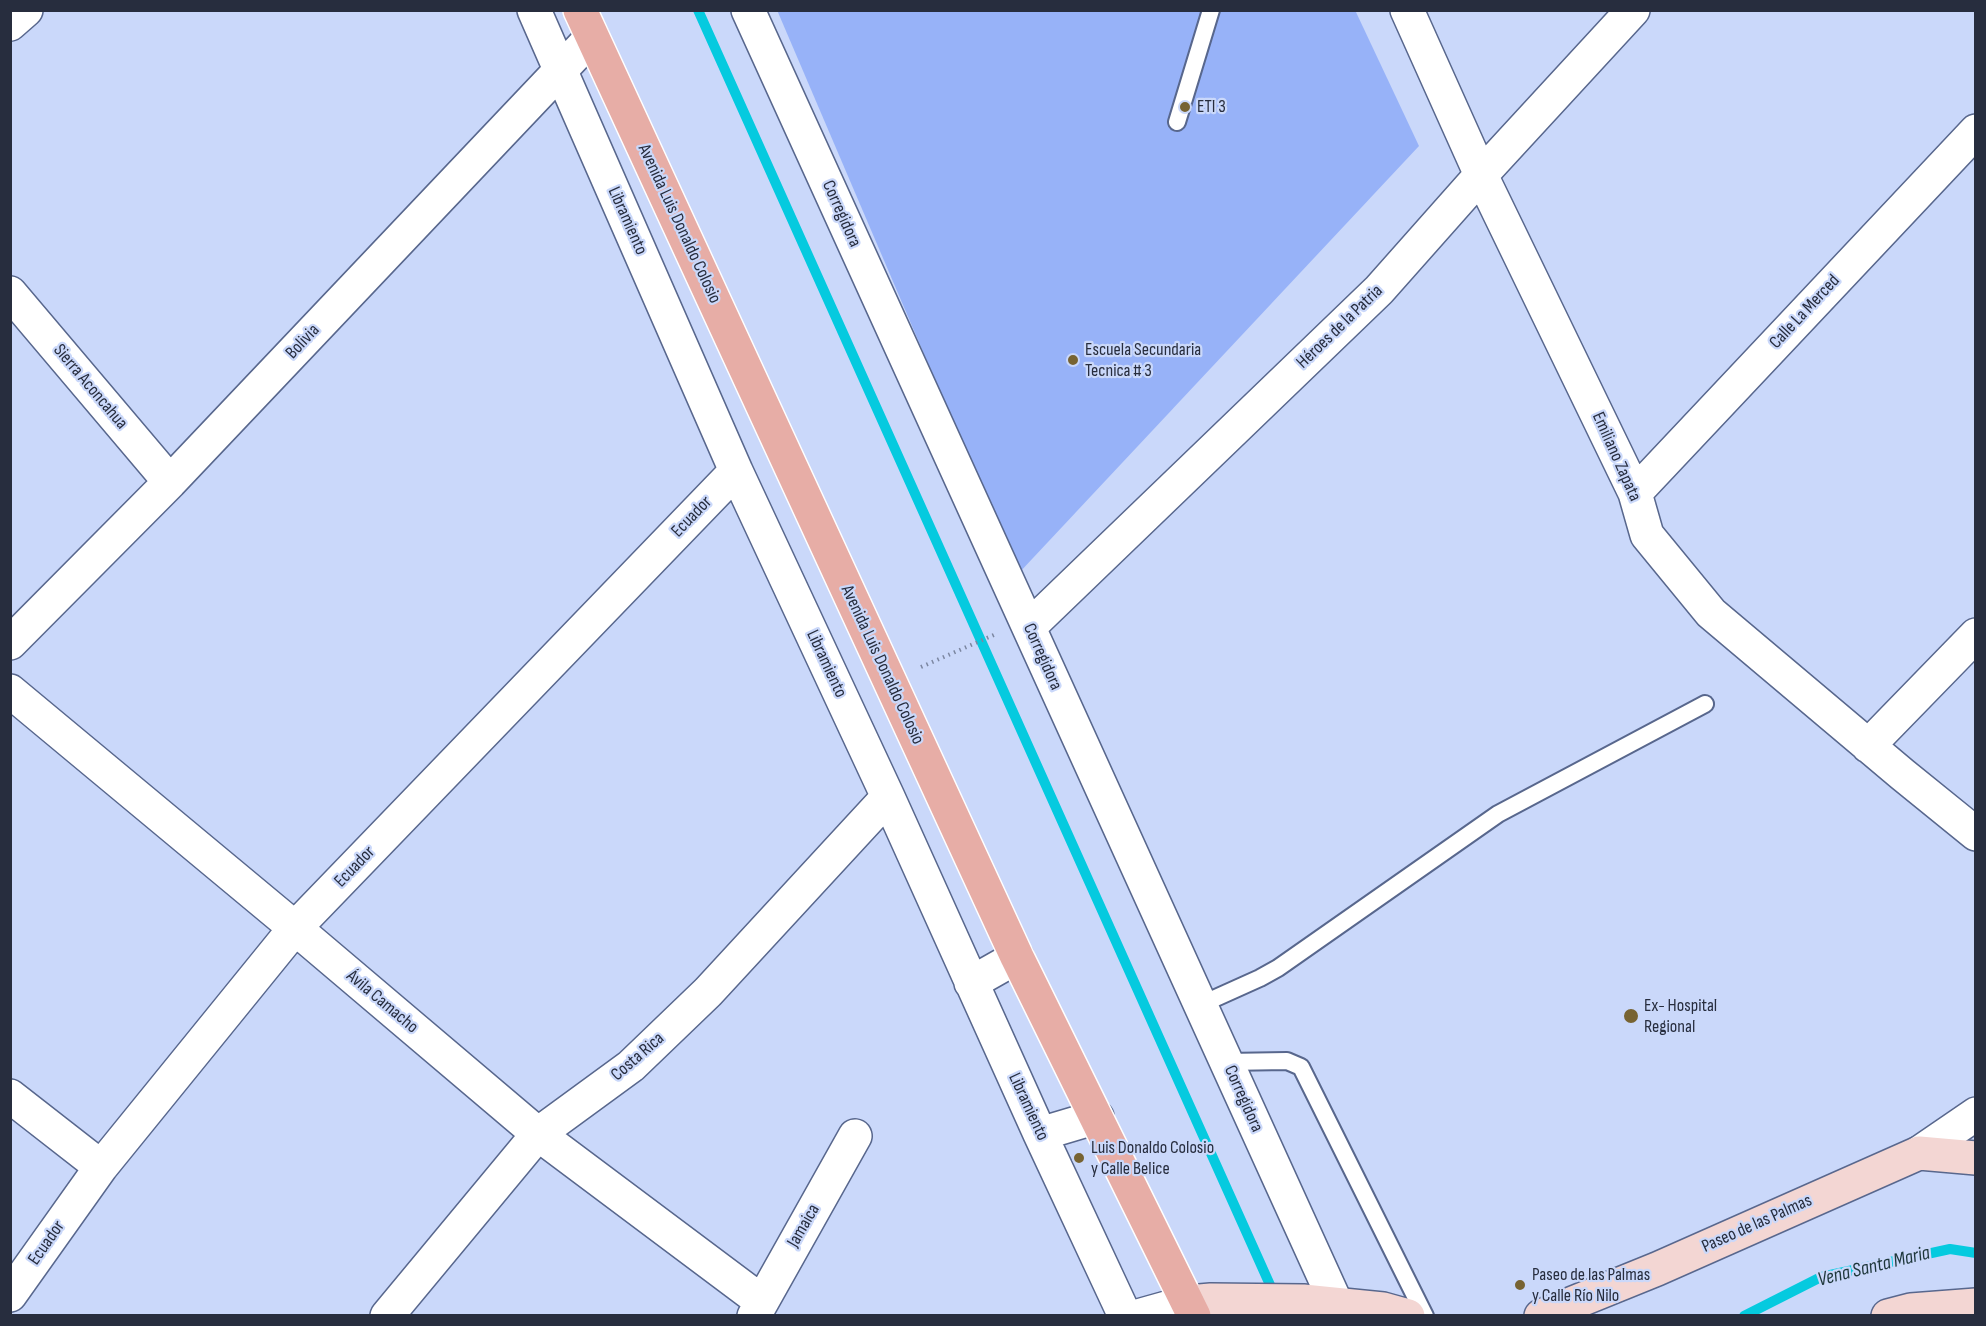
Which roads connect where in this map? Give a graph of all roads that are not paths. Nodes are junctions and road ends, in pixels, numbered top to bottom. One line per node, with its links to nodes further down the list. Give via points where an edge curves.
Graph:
1 (26, 10): 7 (street)
2 (534, 10): 9 (street, Libramiento)
3 (748, 10): 17 (street, Corregidora)
4 (1211, 10): 10 (lane)
5 (1407, 10): 12 (street, Emiliano Zapata)
6 (1633, 10): 12 (street, Héroes de la Patria)
7 (10, 24)
8 (586, 24): 9 (street, Bolivia); 26 (main road, Avenida Luis Donaldo Colosio)
9 (561, 70): 14 (street, Libramiento); 15 (street, Bolivia)
10 (1177, 122)
11 (1976, 130): 16 (street, Calle La Merced)
12 (1481, 175): 16 (street, Emiliano Zapata); 17 (street, Héroes de la Patria, via 1379,290)
13 (10, 292): 15 (street, Sierra Aconcahua)
14 (736, 471): 23 (street, Libramiento); 25 (street, Ecuador)
15 (170, 482): 19 (street, Bolivia)
16 (1635, 493): 22 (street, Emiliano Zapata, via 1647,535 1712,612)
17 (1015, 629): 28 (street, Corregidora)
18 (1976, 635): 22 (street)
19 (10, 643)
20 (10, 691): 25 (street, Ávila Camacho)
21 (1705, 704): 28 (lane, via 1498,814 1278,968)
22 (1868, 746): 24 (street, Emiliano Zapata)
23 (888, 797): 27 (street, Libramiento); 33 (street, Costa Rica, via 708,992 631,1066)
24 (1976, 834)
25 (295, 928): 33 (street, Ávila Camacho); 38 (street, Ecuador)
26 (1017, 957): 27 (street); 32 (main road, Avenida Luis Donaldo Colosio)
27 (972, 983): 34 (street, Libramiento)
28 (1200, 1005): 29 (street, Corregidora)
29 (1226, 1062): 40 (street, Corregidora); 48 (lane, via 1287,1061 1301,1067)
30 (10, 1096): 38 (street)
31 (1976, 1114): 36 (street)
32 (1097, 1117): 34 (street); 43 (main road, Avenida Luis Donaldo Colosio)
33 (538, 1134): 42 (street, Ávila Camacho); 44 (street, Costa Rica)
34 (1040, 1134): 45 (street, Libramiento)
35 (855, 1136): 42 (street, Jamaica)
36 (1919, 1152): 37 (street); 49 (street, Paseo de las Palmas, via 1657,1269)
37 (1976, 1158)
38 (101, 1167): 39 (street, Ecuador)
39 (10, 1295)
40 (1336, 1303): 43 (street, via 1226,1300); 47 (street)
41 (1976, 1305): 50 (street, via 1911,1310)
42 (758, 1308)
43 (1191, 1309): 46 (street)
44 (387, 1316)
45 (1125, 1316)
46 (1138, 1316)
47 (1408, 1316)
48 (1425, 1316)
49 (1541, 1316)
50 (1888, 1316)

